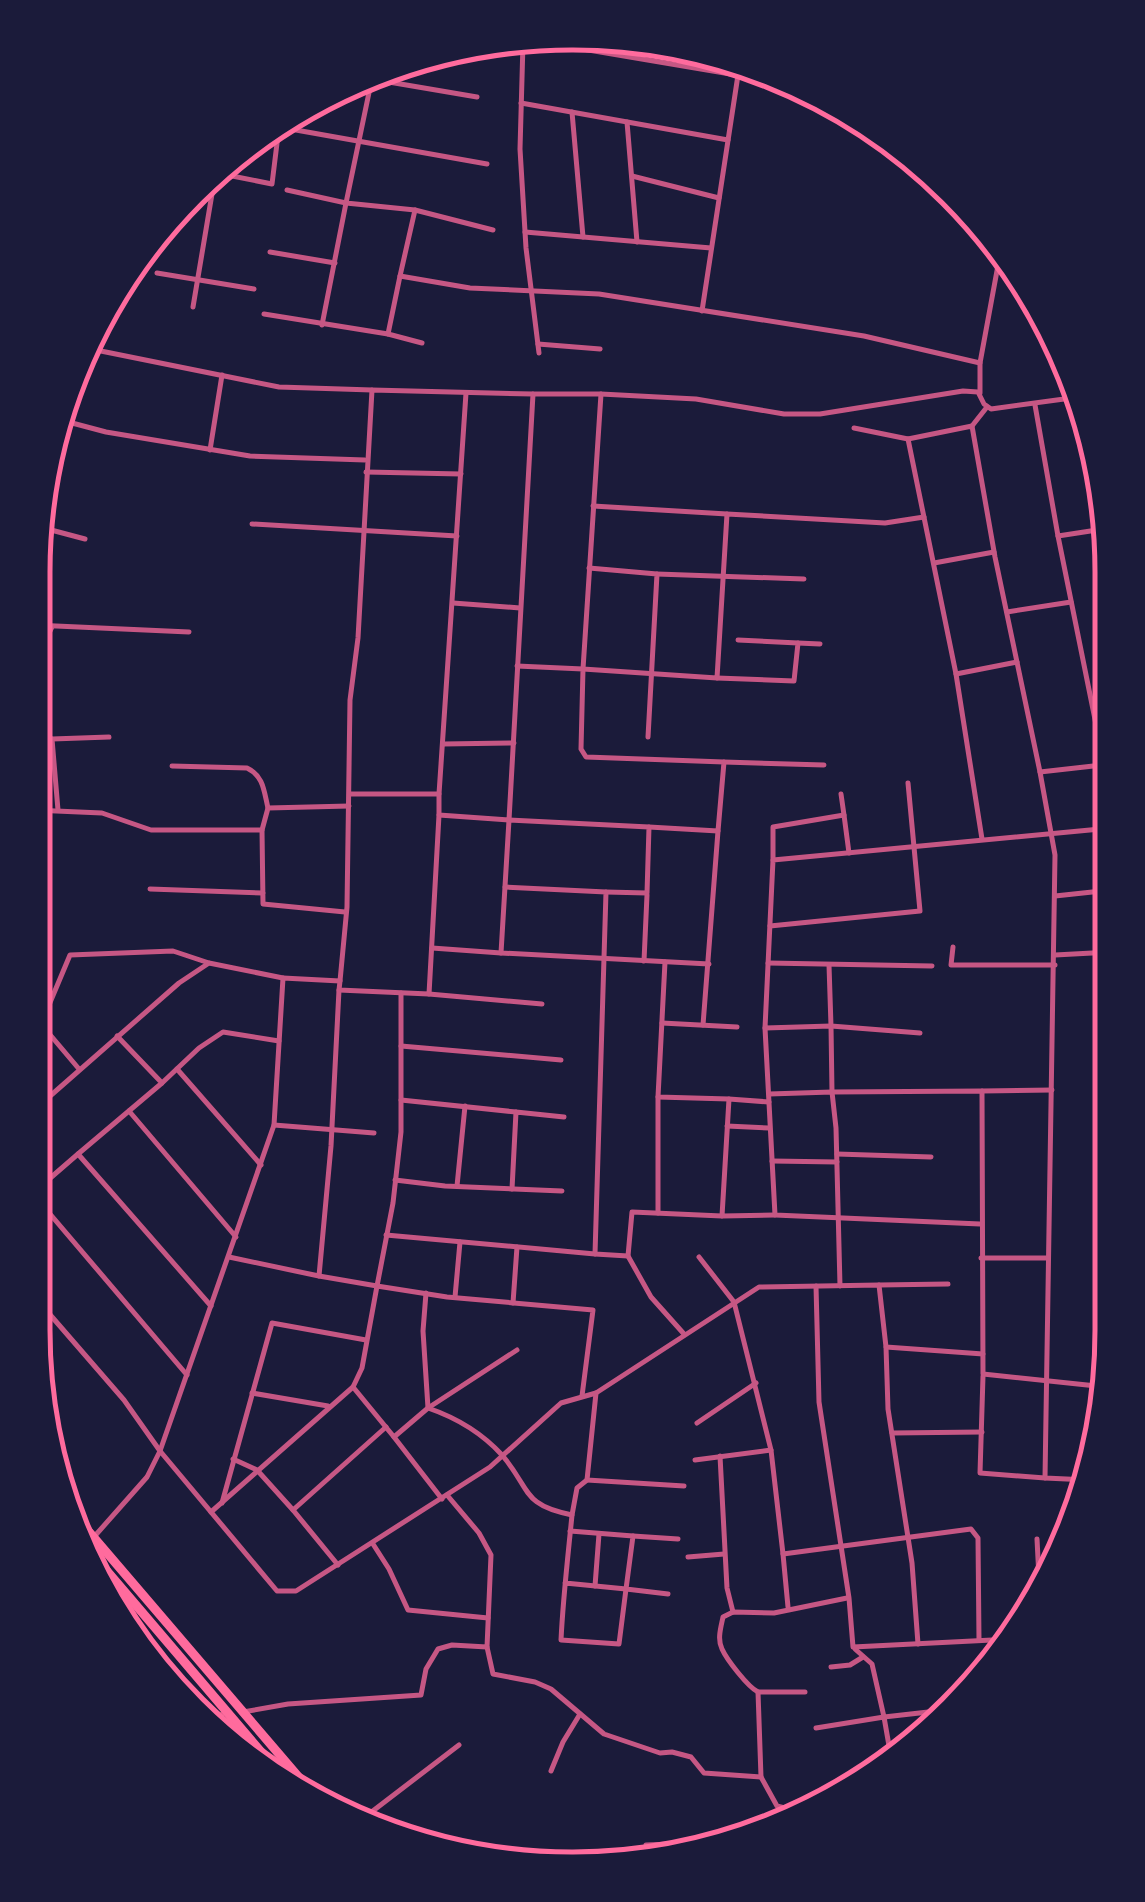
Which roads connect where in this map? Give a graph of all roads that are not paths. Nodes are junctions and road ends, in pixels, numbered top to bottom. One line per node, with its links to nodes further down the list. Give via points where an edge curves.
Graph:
1 (593, 51): 4 (street)
2 (523, 52): 10 (street)
3 (627, 53): 4 (street)
4 (626, 56): 5 (street)
5 (721, 72)
6 (738, 77): 14 (street)
7 (389, 84): 9 (street)
8 (372, 90): 16 (street)
9 (478, 97)
10 (522, 103): 11 (street); 26 (street)
11 (572, 112): 12 (street); 27 (street)
12 (628, 122): 14 (street); 19 (street)
13 (300, 127): 16 (street)
14 (728, 140): 22 (street)
15 (277, 142): 18 (street, via 272,184)
16 (359, 142): 17 (street); 23 (street)
17 (487, 164)
18 (233, 176)
19 (632, 176): 22 (street); 28 (street)
20 (288, 190): 23 (street)
21 (212, 195): 35 (street)
22 (719, 198): 29 (street)
23 (346, 203): 24 (street); 31 (street)
24 (414, 210): 25 (street); 34 (street)
25 (493, 230)
26 (525, 232): 27 (street); 37 (street)
27 (583, 237): 28 (street)
28 (637, 242): 29 (street)
29 (712, 248): 39 (street)
30 (270, 252): 31 (street)
31 (335, 263): 41 (street)
32 (998, 269): 48 (street)
33 (157, 272): 35 (street)
34 (400, 276): 37 (street); 42 (street)
35 (197, 280): 36 (street); 38 (street)
36 (254, 289)
37 (532, 292): 39 (street, via 600,294); 44 (street)
38 (193, 307)
39 (702, 312): 48 (street, via 864,336)
40 (264, 314): 41 (street)
41 (322, 325): 42 (street)
42 (388, 334): 43 (street)
43 (422, 342)
44 (538, 344): 45 (street); 47 (street)
45 (600, 348)
46 (100, 351): 49 (street)
47 (539, 353)
48 (980, 366): 54 (street)
49 (222, 375): 50 (street, via 280,386); 62 (street)
50 (372, 390): 51 (street); 63 (street)
51 (466, 392): 52 (street); 65 (street)
52 (533, 394): 53 (street); 84 (street)
53 (601, 394): 54 (street, via 696,399 784,414); 66 (street)
54 (980, 394): 57 (street)
55 (1065, 400): 56 (street)
56 (1035, 405): 57 (street); 74 (street)
57 (987, 407): 59 (street)
58 (72, 423): 62 (street)
59 (972, 426): 61 (street); 76 (street)
60 (854, 428): 61 (street)
61 (908, 439): 68 (street)
62 (210, 450): 63 (street)
63 (366, 460): 64 (street)
64 (366, 472): 65 (street); 71 (street)
65 (461, 474): 73 (street)
66 (593, 506): 67 (street); 78 (street)
67 (727, 514): 68 (street, via 885,524); 80 (street)
68 (924, 517): 77 (street)
69 (252, 524): 71 (street)
70 (52, 530): 75 (street)
71 (364, 530): 73 (street); 111 (street)
72 (1093, 531): 74 (street)
73 (457, 536): 83 (street)
74 (1058, 536): 82 (street)
75 (84, 539)
76 (994, 552): 77 (street); 85 (street)
77 (934, 563): 97 (street)
78 (589, 568): 79 (street); 95 (street)
79 (657, 574): 80 (street); 96 (street)
80 (725, 577): 81 (street); 98 (street)
81 (804, 580)
82 (1071, 602): 85 (street); 99 (street)
83 (453, 603): 84 (street); 104 (street)
84 (520, 608): 94 (street)
85 (1006, 612): 93 (street)
86 (50, 626): 87 (street)
87 (53, 626): 88 (street); 89 (street)
88 (50, 632)
89 (189, 632)
90 (738, 640): 91 (street)
91 (798, 643): 92 (street); 98 (street, via 794,682)
92 (820, 644)
93 (1017, 662): 97 (street); 109 (street)
94 (516, 666): 95 (street); 103 (street)
95 (583, 670): 96 (street); 105 (street, via 586,758)
96 (651, 674): 98 (street); 101 (street)
97 (956, 674): 126 (street)
98 (717, 678)
99 (1095, 707)
100 (109, 737): 102 (street)
101 (648, 737)
102 (52, 739): 117 (street)
103 (514, 743): 104 (street); 120 (street)
104 (442, 744): 112 (street)
105 (724, 762): 106 (street); 124 (street)
106 (824, 765)
107 (172, 766): 115 (street, via 247,768 256,772)
108 (1095, 766): 109 (street)
109 (1040, 772): 125 (street)
110 (908, 783): 127 (street)
111 (349, 794): 112 (street); 114 (street)
112 (439, 794): 118 (street)
113 (841, 794): 119 (street)
114 (349, 806): 115 (street); 137 (street)
115 (268, 808): 123 (street)
116 (50, 810): 117 (street)
117 (58, 810): 123 (street, via 102,813 151,830)
118 (439, 815): 120 (street); 140 (street)
119 (844, 815): 128 (street); 129 (street, via 774,826)
120 (508, 820): 121 (street); 130 (street)
121 (649, 827): 124 (street); 135 (street)
122 (1095, 829): 125 (street)
123 (262, 830): 134 (street)
124 (718, 831): 149 (street)
125 (1051, 832): 126 (street); 136 (street)
126 (982, 838): 127 (street)
127 (916, 845): 128 (street); 138 (street, via 920,911)
128 (849, 853): 129 (street)
129 (773, 860): 138 (street)
130 (505, 887): 132 (street); 141 (street)
131 (150, 889): 134 (street)
132 (606, 892): 135 (street); 144 (street)
133 (1095, 892): 136 (street)
134 (262, 894): 137 (street, via 263,904)
135 (646, 894): 145 (street)
136 (1055, 896): 143 (street)
137 (346, 912): 154 (street)
138 (770, 926): 148 (street)
139 (953, 947): 151 (street, via 951,965)
140 (432, 948): 141 (street); 157 (street)
141 (502, 952): 144 (street)
142 (1095, 953): 143 (street)
143 (1055, 956): 151 (street)
144 (604, 960): 145 (street); 213 (street)
145 (644, 962): 146 (street)
146 (664, 962): 149 (street); 160 (street)
147 (209, 963): 153 (street); 158 (street, via 173,952 70,955); 167 (street)
148 (768, 963): 150 (street); 164 (street)
149 (708, 964): 161 (street)
150 (829, 965): 152 (street); 163 (street)
151 (1055, 965): 174 (street)
152 (932, 966)
153 (283, 978): 154 (street); 168 (street)
154 (340, 981): 155 (street)
155 (339, 990): 156 (street); 190 (street)
156 (400, 993): 157 (street); 169 (street)
157 (430, 994): 159 (street)
158 (50, 1003)
159 (542, 1004)
160 (662, 1023): 161 (street); 179 (street)
161 (704, 1025): 162 (street)
162 (737, 1026)
163 (830, 1026): 164 (street); 165 (street); 176 (street)
164 (765, 1028): 177 (street)
165 (920, 1032)
166 (50, 1035): 171 (street)
167 (117, 1036): 171 (street); 173 (street)
168 (280, 1041): 172 (street, via 223,1032); 187 (street)
169 (401, 1046): 170 (street); 181 (street)
170 (561, 1060)
171 (79, 1069): 178 (street)
172 (176, 1069): 173 (street); 197 (street)
173 (162, 1083): 184 (street)
174 (1052, 1090): 175 (street); 218 (street)
175 (982, 1091): 176 (street); 208 (street)
176 (832, 1092): 177 (street); 193 (street)
177 (768, 1094): 182 (street)
178 (50, 1095)
179 (658, 1098): 180 (street); 203 (street)
180 (729, 1099): 182 (street); 188 (street)
181 (401, 1100): 183 (street); 199 (street)
182 (769, 1102): 189 (street)
183 (465, 1106): 185 (street); 200 (street)
184 (130, 1110): 192 (street); 210 (street)
185 (516, 1112): 186 (street); 201 (street)
186 (564, 1116)
187 (274, 1125): 190 (street); 197 (street)
188 (727, 1126): 189 (street); 206 (street)
189 (770, 1128): 195 (street)
190 (332, 1130): 191 (street); 219 (street)
191 (374, 1134)
192 (78, 1154): 198 (street); 229 (street)
193 (837, 1154): 194 (street); 196 (street)
194 (931, 1157)
195 (772, 1161): 196 (street); 205 (street)
196 (837, 1162): 207 (street)
197 (260, 1164): 210 (street)
198 (50, 1179)
199 (396, 1180): 200 (street); 209 (street)
200 (457, 1186): 201 (street)
201 (512, 1189): 202 (street)
202 (562, 1191)
203 (658, 1213): 206 (street); 214 (street, via 632,1212)
204 (50, 1214): 237 (street)
205 (775, 1214): 206 (street); 207 (street)
206 (722, 1216)
207 (838, 1217): 208 (street); 224 (street)
208 (981, 1224): 217 (street)
209 (386, 1235): 211 (street); 222 (street)
210 (236, 1237): 215 (street)
211 (460, 1242): 212 (street); 226 (street)
212 (516, 1247): 213 (street); 227 (street)
213 (595, 1254): 214 (street)
214 (628, 1256): 231 (street, via 651,1297)
215 (230, 1257): 219 (street); 229 (street)
216 (700, 1257): 228 (street)
217 (981, 1258): 218 (street); 235 (street)
218 (1049, 1258): 238 (street)
219 (319, 1276): 222 (street)
220 (948, 1284): 221 (street)
221 (879, 1285): 224 (street); 233 (street)
222 (376, 1286): 225 (street); 232 (street)
223 (816, 1286): 224 (street); 228 (street, via 758,1287); 276 (street, via 819,1402)
224 (840, 1286)
225 (426, 1293): 226 (street); 246 (street)
226 (455, 1297): 227 (street)
227 (513, 1302): 244 (street, via 592,1310)
228 (734, 1302): 231 (street); 239 (street)
229 (212, 1307): 237 (street)
230 (50, 1318): 253 (street)
231 (684, 1334): 242 (street)
232 (367, 1340): 241 (street); 243 (street, via 272,1323)
233 (886, 1347): 235 (street); 250 (street)
234 (518, 1350): 246 (street)
235 (983, 1354): 236 (street)
236 (984, 1374): 238 (street); 249 (street)
237 (188, 1375): 253 (street)
238 (1046, 1379): 240 (street); 259 (street)
239 (756, 1383): 247 (street); 252 (street)
240 (1092, 1384)
241 (352, 1387): 245 (street); 248 (street)
242 (596, 1392): 244 (street); 261 (street)
243 (252, 1393): 245 (street); 256 (street)
244 (582, 1396): 254 (street, via 562,1403)
245 (328, 1406): 258 (street)
246 (428, 1408): 251 (street); 254 (street, via 469,1425)
247 (698, 1423)
248 (386, 1427): 251 (street); 265 (street)
249 (982, 1432): 250 (street); 259 (street, via 980,1473)
250 (892, 1433): 272 (street)
251 (394, 1437): 263 (street)
252 (771, 1450): 255 (street); 278 (street)
253 (160, 1451): 266 (street); 271 (street)
254 (502, 1456): 263 (street); 267 (street, via 538,1505)
255 (720, 1456): 257 (street); 277 (street)
256 (232, 1458): 258 (street); 264 (street)
257 (696, 1460)
258 (257, 1470): 264 (street); 265 (street)
259 (1044, 1478): 260 (street)
260 (1073, 1479)
261 (587, 1480): 262 (street); 267 (street, via 577,1488)
262 (684, 1486)
263 (445, 1497): 275 (street); 290 (street, via 492,1554)
264 (222, 1503): 266 (street)
265 (293, 1510): 281 (street)
266 (211, 1512): 281 (street, via 277,1590 296,1591)
267 (572, 1515): 268 (street)
268 (570, 1532): 269 (street); 283 (street)
269 (599, 1533): 270 (street); 284 (street)
270 (634, 1536): 274 (street); 285 (street)
271 (94, 1537): 301 (main road)
272 (908, 1537): 276 (street); 291 (street, via 971,1529 978,1538); 293 (street)
273 (1036, 1538): 280 (street)
274 (678, 1539)
275 (373, 1544): 281 (street); 290 (street, via 408,1610)
276 (842, 1546): 278 (street); 287 (street)
277 (724, 1554): 279 (street); 289 (street)
278 (783, 1554): 288 (street)
279 (688, 1557)
280 (1040, 1562)
281 (338, 1565)
282 (114, 1580): 300 (main road)
283 (565, 1583): 284 (street); 285 (street, via 562,1640 619,1644)
284 (595, 1586): 285 (street)
285 (626, 1589): 286 (street)
286 (668, 1594)
287 (849, 1598): 288 (street); 295 (street)
288 (788, 1608): 289 (street)
289 (733, 1612): 298 (street, via 724,1617 721,1648 748,1688)
290 (488, 1618): 294 (street)
291 (980, 1640): 292 (street); 293 (street)
292 (993, 1640)
293 (918, 1644): 295 (street)
294 (487, 1646): 301 (street, via 438,1649 421,1695); 303 (street, via 493,1674 551,1689)
295 (852, 1648): 296 (street)
296 (863, 1656): 297 (street); 305 (street, via 872,1664)
297 (831, 1667)
298 (758, 1692): 299 (street); 312 (street)
299 (805, 1692)
300 (226, 1710): 304 (street); 307 (main road)
301 (244, 1712): 310 (main road)
302 (927, 1713): 305 (street)
303 (580, 1714): 311 (street); 312 (street, via 625,1743 691,1757 704,1773)
304 (221, 1716)
305 (884, 1717): 306 (street); 309 (street)
306 (816, 1728)
307 (256, 1745)
308 (459, 1745): 314 (street)
309 (889, 1745)
310 (293, 1771)
311 (552, 1772)
312 (760, 1777): 313 (street)
313 (782, 1807)
314 (372, 1812)
315 (661, 1844): 316 (street)
316 (646, 1845)

